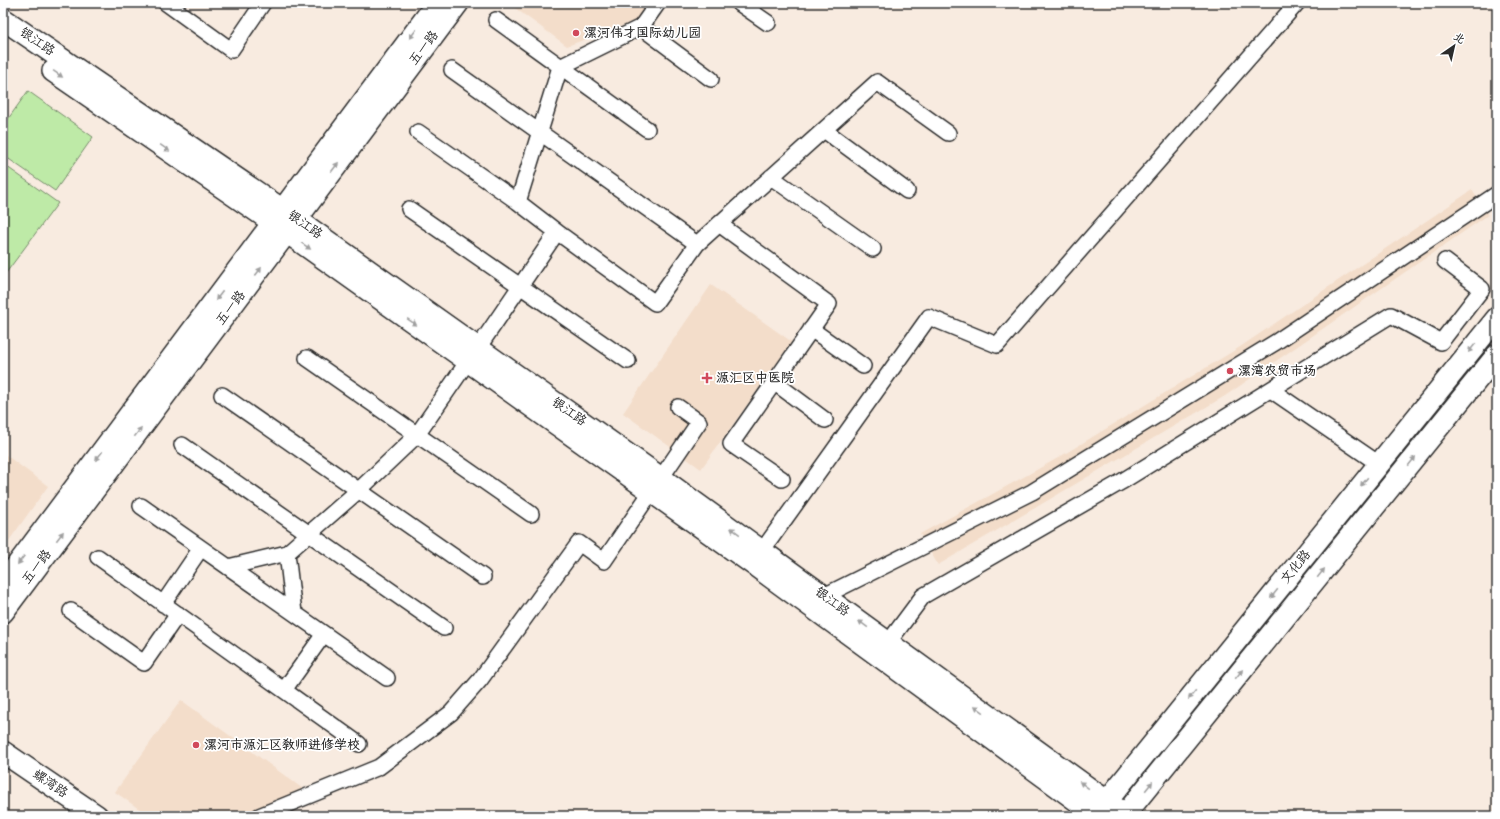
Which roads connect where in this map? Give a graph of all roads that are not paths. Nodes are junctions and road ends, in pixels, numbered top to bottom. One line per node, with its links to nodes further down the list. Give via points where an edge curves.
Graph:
1 (166, 3): 2 (street, via 231,50)
2 (263, 3)
3 (437, 3): 26 (street, 五一路, one-way to 26)
4 (458, 3): 26 (street, 五一路, one-way to 4)
5 (658, 3): 11 (street)
6 (739, 3): 10 (street)
7 (1297, 3): 57 (street, via 997,345 929,317)
8 (3, 19): 26 (street, 银江路)
9 (496, 20): 13 (street)
10 (768, 23)
11 (641, 27): 13 (street); 15 (street)
12 (3, 36): 26 (street, 银江路, one-way to 26)
13 (560, 66): 16 (street); 19 (street)
14 (452, 70): 19 (street)
15 (711, 79)
16 (647, 129)
17 (824, 130): 20 (street, via 877,82); 21 (street); 22 (street)
18 (418, 132): 24 (street)
19 (539, 133): 24 (street); 29 (street)
20 (948, 133)
21 (771, 177): 27 (street); 30 (street)
22 (907, 191)
23 (1497, 194): 61 (street, via 1276,342 1032,492)
24 (518, 202): 28 (street)
25 (409, 209): 32 (street)
26 (285, 221): 35 (street, 银江路); 60 (street, 五一路, one-way to 60); 64 (street, 五一路, one-way to 26)
27 (719, 224): 29 (street); 34 (street, via 829,304)
28 (557, 232): 29 (street, via 655,303); 32 (street)
29 (697, 244)
30 (873, 249)
31 (1445, 261): 41 (street, via 1482,289 1441,342 1391,315)
32 (520, 286): 35 (street); 38 (street)
33 (1497, 318): 47 (street, 文化路, one-way to 47)
34 (811, 329): 39 (street); 40 (street)
35 (473, 354): 45 (street); 49 (street, 银江路)
36 (1497, 355): 77 (street, 文化路, one-way to 36)
37 (307, 358): 45 (street)
38 (628, 361)
39 (863, 366)
40 (774, 382): 44 (street); 48 (street, via 731,444)
41 (1271, 390): 47 (street); 69 (street, via 1121,482 922,596)
42 (222, 395): 50 (street)
43 (678, 407): 49 (street, via 699,422)
44 (825, 420)
45 (417, 435): 50 (street); 52 (street)
46 (182, 445): 53 (street)
47 (1378, 464): 74 (street, 文化路, one-way to 74)
48 (782, 479)
49 (656, 485): 57 (street, 银江路); 76 (street, via 604,561 579,543 480,680 451,713 379,767)
50 (359, 490): 53 (street); 59 (street)
51 (141, 506): 54 (street)
52 (531, 514)
53 (309, 534): 55 (street); 67 (street)
54 (201, 548): 58 (street); 62 (street)
55 (287, 553): 58 (street); 65 (street)
56 (98, 557): 62 (street)
57 (757, 558): 61 (street, 银江路); 69 (street, 银江路)
58 (228, 567): 65 (street)
59 (483, 577)
60 (3, 584)
61 (824, 596): 69 (street, 银江路, one-way to 61)
62 (163, 604): 66 (street)
63 (71, 611): 66 (street, via 144,663)
64 (3, 612)
65 (294, 613): 68 (street)
66 (178, 614): 71 (street)
67 (444, 628)
68 (324, 634): 70 (street); 71 (street)
69 (883, 649): 74 (street, 银江路)
70 (387, 678)
71 (284, 690): 72 (street)
72 (359, 744)
73 (3, 752): 75 (street, 螺湾路)
74 (1099, 812): 77 (street, 银江路)
75 (97, 816)
76 (259, 816)
77 (1126, 816)

